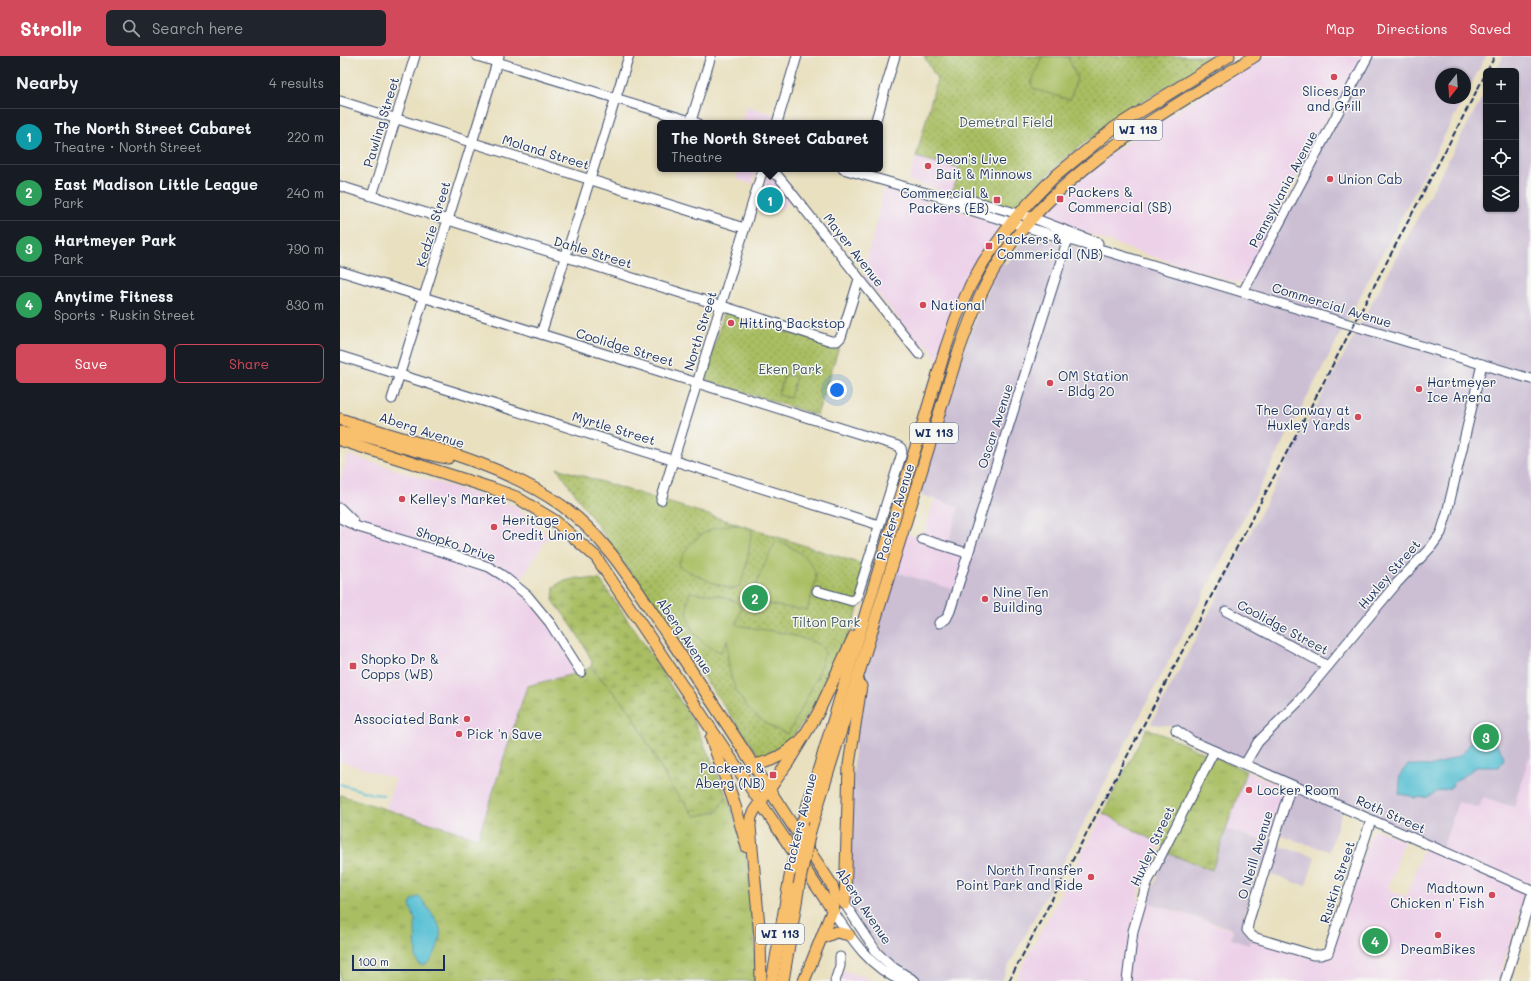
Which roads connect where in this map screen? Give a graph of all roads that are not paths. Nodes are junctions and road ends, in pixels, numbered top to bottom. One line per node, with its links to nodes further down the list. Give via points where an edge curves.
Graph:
1 (415, 56): 13 (street, Pawling Street)
2 (477, 56): 10 (street)
3 (628, 56): 11 (street)
4 (711, 56): 15 (street)
5 (797, 56): 16 (street)
6 (895, 56): 17 (street)
7 (1229, 56): 26 (main road, Packers Avenue / WI 113, via 1114,128 1054,178)
8 (1255, 56): 27 (main road, Packers Avenue / WI 113, via 1113,146 1061,188)
9 (1368, 56): 36 (street, Pennsylvania Avenue)
10 (498, 58): 11 (street, via 535,73); 18 (street, Kedzie Street)
11 (615, 98): 14 (street); 22 (street)
12 (340, 101): 13 (street, Moland Street)
13 (395, 119): 18 (street, Moland Street); 24 (street, Pawling Street)
14 (687, 120)
15 (695, 120)
16 (778, 120)
17 (876, 120)
18 (472, 143): 22 (street, Moland Street); 28 (street, Kedzie Street)
19 (762, 172): 31 (street, North Street)
20 (769, 172): 35 (street, Mayer Avenue, via 778,176)
21 (860, 172): 25 (street, Commercial Avenue)
22 (590, 180): 31 (street, Moland Street); 33 (street)
23 (340, 186): 24 (street, Dahle Street)
24 (372, 196): 28 (street, Dahle Street)
25 (955, 201): 26 (street, Commercial Avenue, via 962,198); 29 (street, Commercial Avenue, via 960,207)
26 (1020, 213): 27 (street, Commercial Avenue); 29 (main road, Packers Avenue / WI 113)
27 (1033, 218): 30 (main road, Packers Avenue / WI 113); 32 (street, Commercial Avenue)
28 (447, 220): 33 (street, Dahle Street); 37 (street, Kedzie Street)
29 (1012, 222): 30 (street, Commercial Avenue); 59 (main road, Packers Avenue / WI 113, via 984,261 956,318)
30 (1025, 226): 32 (street, Commercial Avenue); 62 (main road, Packers Avenue / WI 113, via 990,276 967,326)
31 (744, 228): 38 (street, North Street)
32 (1069, 236): 36 (street, Commercial Avenue); 57 (street, Oscar Avenue)
33 (566, 257): 38 (street, Dahle Street); 39 (street)
34 (340, 271): 37 (street, Coolidge Street)
35 (859, 279): 38 (street, Dahle Street, via 842,336 838,340 829,341); 40 (street, Mayer Avenue)
36 (1243, 292): 42 (street, Commercial Avenue)
37 (423, 297): 39 (street, Coolidge Street); 43 (street, Kedzie Street)
38 (721, 305): 45 (street, North Street)
39 (541, 334): 45 (street, Coolidge Street)
40 (919, 354)
41 (340, 356): 43 (street, Myrtle Street)
42 (1482, 364): 44 (street, Commercial Avenue); 63 (street, Huxley Street, via 1448,513 1441,533)
43 (399, 375): 46 (street, Kedzie Street); 49 (street, Myrtle Street)
44 (1531, 379)
45 (697, 384): 49 (street, North Street); 54 (street, Coolidge Street, via 901,448 902,453)
46 (392, 399)
47 (340, 419): 50 (main road, Aberg Avenue)
48 (340, 438): 50 (main road, via 357,434 430,455); 65 (main road, Aberg Avenue, via 516,497 554,520 596,557)
49 (673, 461): 51 (street, North Street); 54 (street, Myrtle Street)
50 (476, 463): 70 (main road, Aberg Avenue, via 527,484 589,528 622,567)
51 (661, 500)
52 (340, 508): 55 (street, Shopko Drive, via 351,520)
53 (340, 518): 55 (street, Shopko Drive, via 349,524)
54 (879, 525): 58 (street, via 854,601)
55 (371, 531): 64 (street, Shopko Drive, via 489,567 502,575 527,595 550,624)
56 (922, 539): 57 (street)
57 (967, 553): 61 (street, Oscar Avenue, via 950,612 946,619)
58 (817, 591)
59 (869, 603): 67 (main road, via 822,706); 88 (main road, Packers Avenue / WI 113, bridge, via 803,821 791,871)
60 (1226, 611): 63 (street, Coolidge Street)
61 (939, 623)
62 (868, 646): 76 (main road, via 850,765); 89 (main road, Packers Avenue / WI 113, bridge, via 810,831)
63 (1328, 666): 69 (street, Huxley Street, via 1298,702 1258,742)
64 (581, 672)
65 (703, 718): 73 (main road, Aberg Avenue); 79 (main road, via 734,802 746,843)
66 (1176, 730): 68 (street, Roth Street)
67 (804, 735): 70 (main road, via 781,755 767,762); 72 (main road)
68 (1214, 751): 69 (street, Roth Street); 94 (street, Huxley Street, via 1147,883 1133,931)
69 (1245, 764): 71 (street, Roth Street)
70 (752, 765): 72 (main road, Aberg Avenue)
71 (1291, 785): 74 (street, Roth Street); 85 (street, O Neill Avenue, via 1247,928 1249,934 1255,938 1313,955 1321,956)
72 (769, 790): 73 (main road); 77 (main road, Aberg Avenue)
73 (760, 803): 75 (main road, Aberg Avenue); 79 (main road, via 753,812 750,822)
74 (1370, 820): 78 (street, Roth Street); 85 (street, Ruskin Street)
75 (778, 828): 77 (main road, via 786,833 816,877); 82 (main road, Aberg Avenue)
76 (847, 862): 77 (main road, via 842,873); 81 (main road)
77 (831, 883): 81 (street, Aberg Avenue); 82 (main road, via 835,902)
78 (1531, 890)
79 (756, 894): 87 (main road)
80 (1531, 897): 95 (street)
81 (845, 904): 93 (street, Aberg Avenue, via 878,954)
82 (833, 911): 83 (street, Aberg Avenue); 84 (main road)
83 (849, 935): 84 (main road, via 836,932); 92 (street, Aberg Avenue, via 874,964)
84 (822, 938): 90 (main road)
85 (1328, 953)
86 (840, 957): 91 (street)
87 (761, 981)
88 (772, 981)
89 (783, 981)
90 (804, 981)
91 (835, 981)
92 (902, 981)
93 (915, 981)
94 (1127, 981)
95 (1505, 981)

